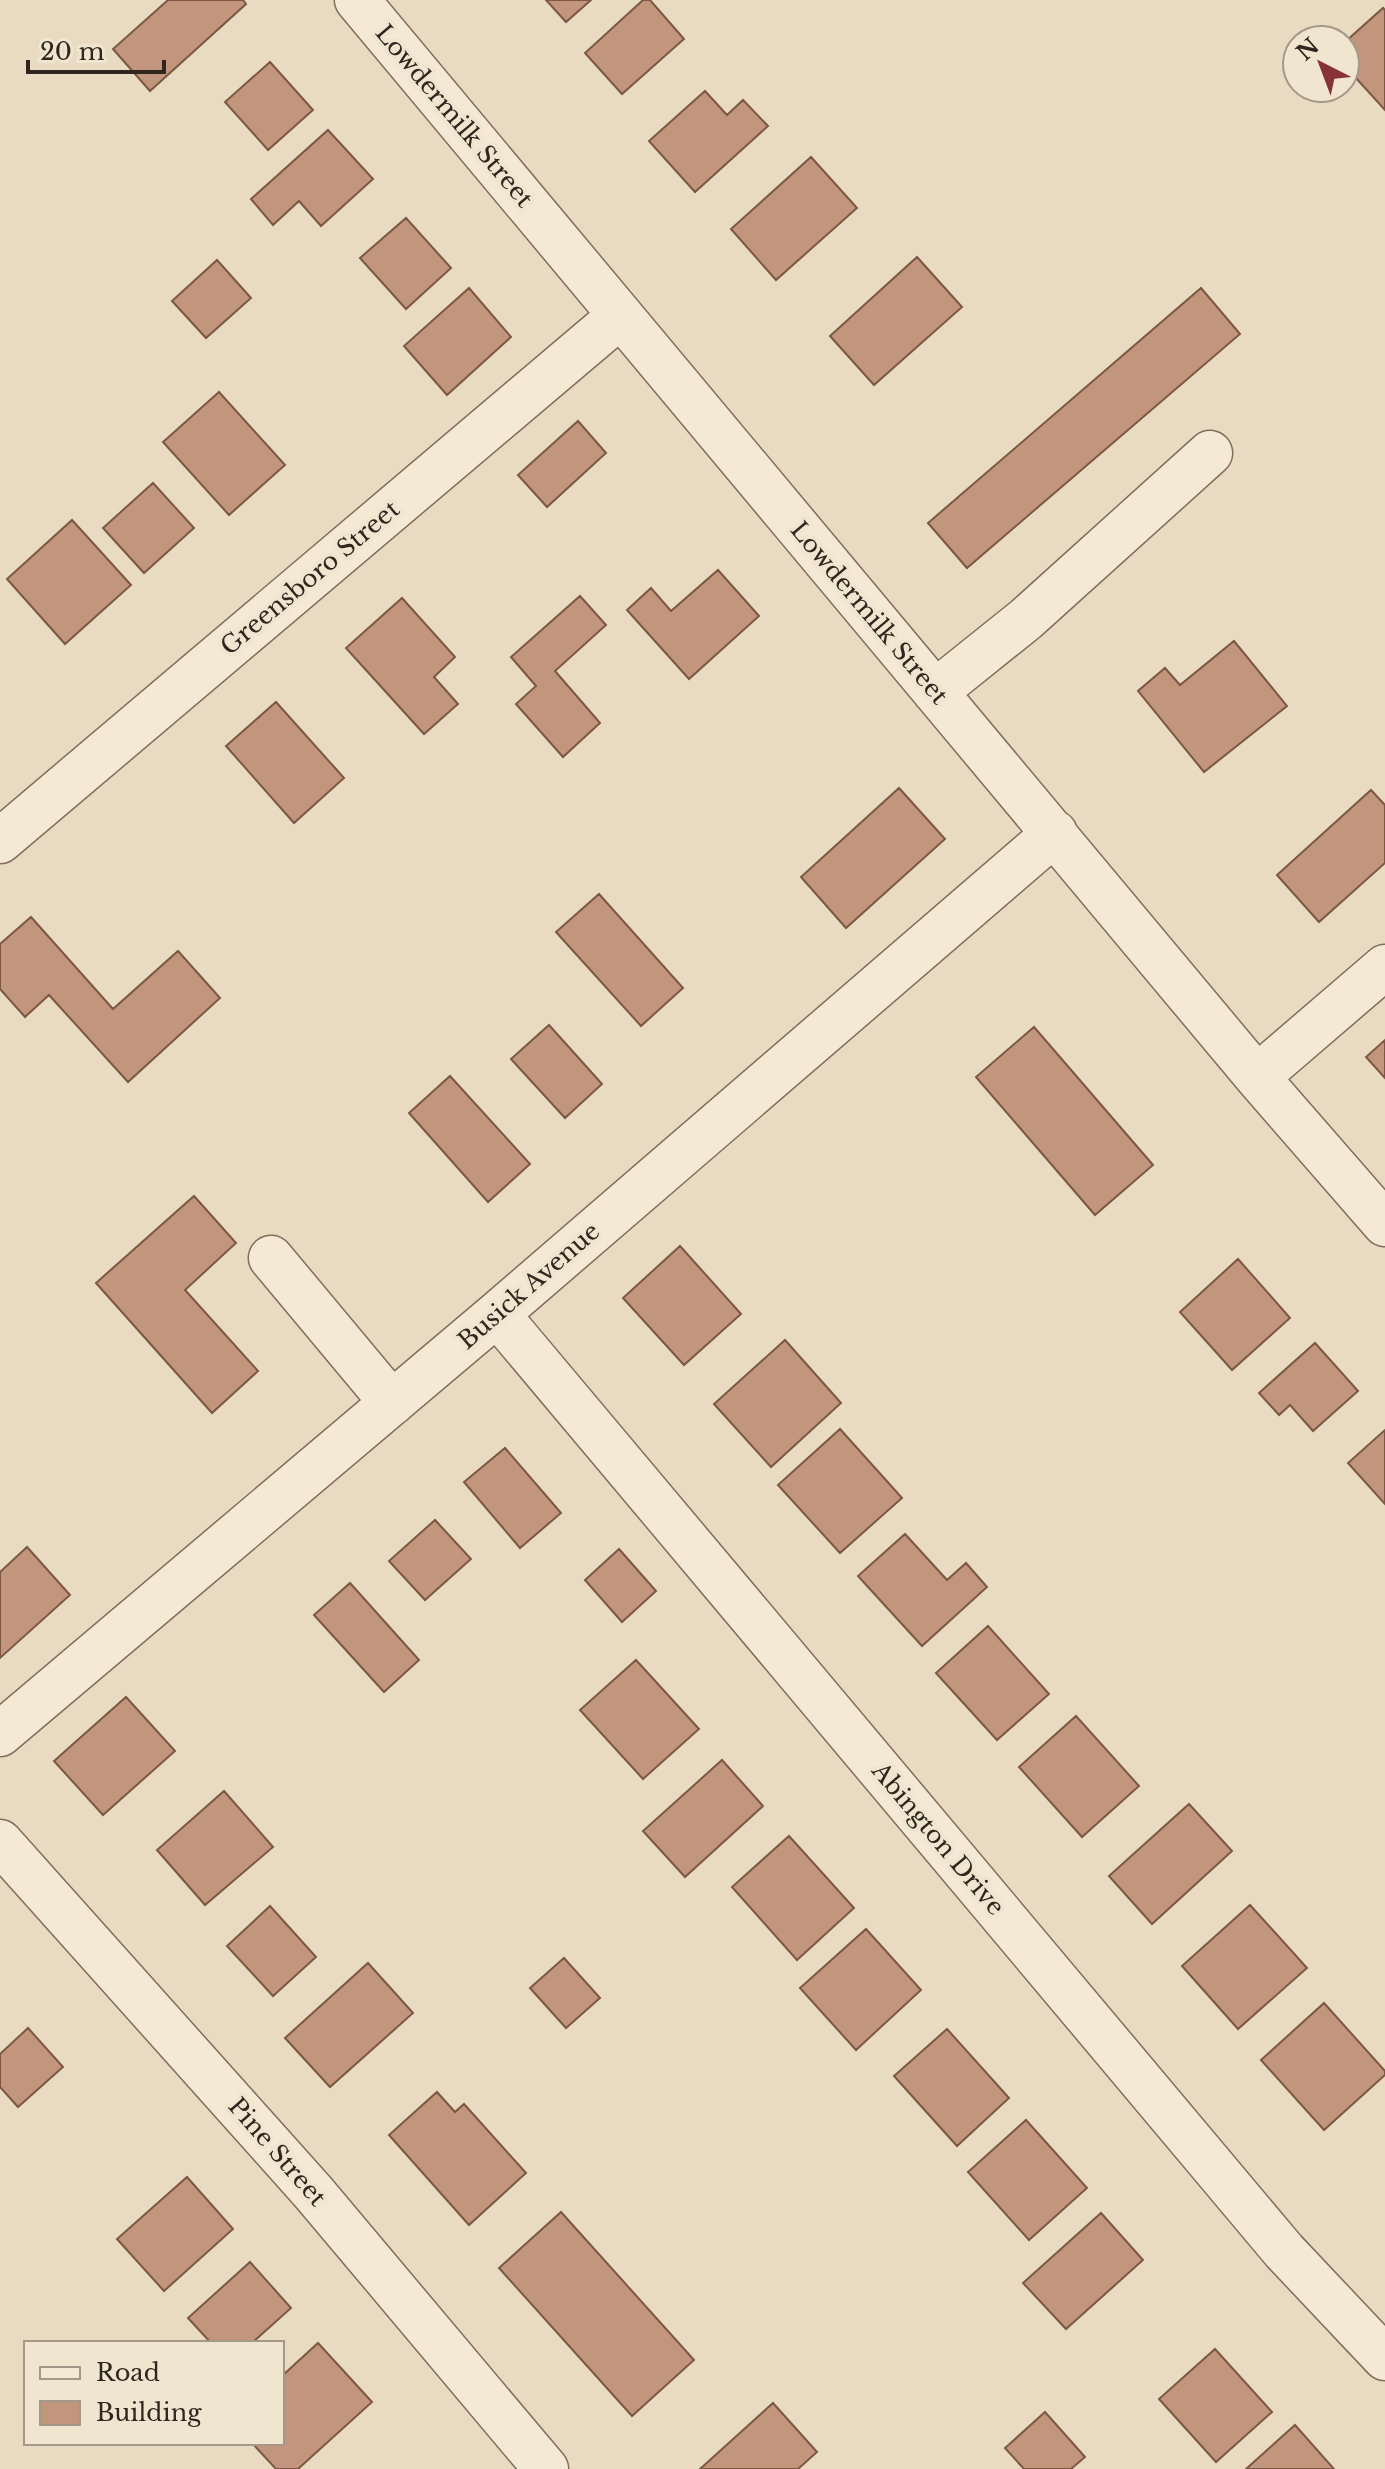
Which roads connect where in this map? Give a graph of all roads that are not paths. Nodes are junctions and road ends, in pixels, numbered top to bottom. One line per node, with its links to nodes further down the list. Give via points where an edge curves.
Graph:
1 (377, 7): 2 (street, Lowdermilk Street)
2 (620, 316): 4 (street, Lowdermilk Street); 6 (street, Greensboro Street)
3 (1210, 453): 4 (street, via 1026,619)
4 (935, 692): 5 (street, Lowdermilk Street)
5 (1055, 833): 8 (street, Lowdermilk Street); 11 (street, Busick Avenue)
6 (0, 841)
7 (1385, 967): 8 (street)
8 (1257, 1077): 9 (street, Lowdermilk Street)
9 (1385, 1224)
10 (271, 1258): 12 (street)
11 (497, 1314): 12 (street, Busick Avenue); 15 (street, Abington Drive, via 1284,2251)
12 (392, 1403): 13 (street, Busick Avenue)
13 (0, 1734)
14 (0, 1842): 16 (street, Pine Street, via 313,2192)
15 (1385, 2358)
16 (546, 2469)

